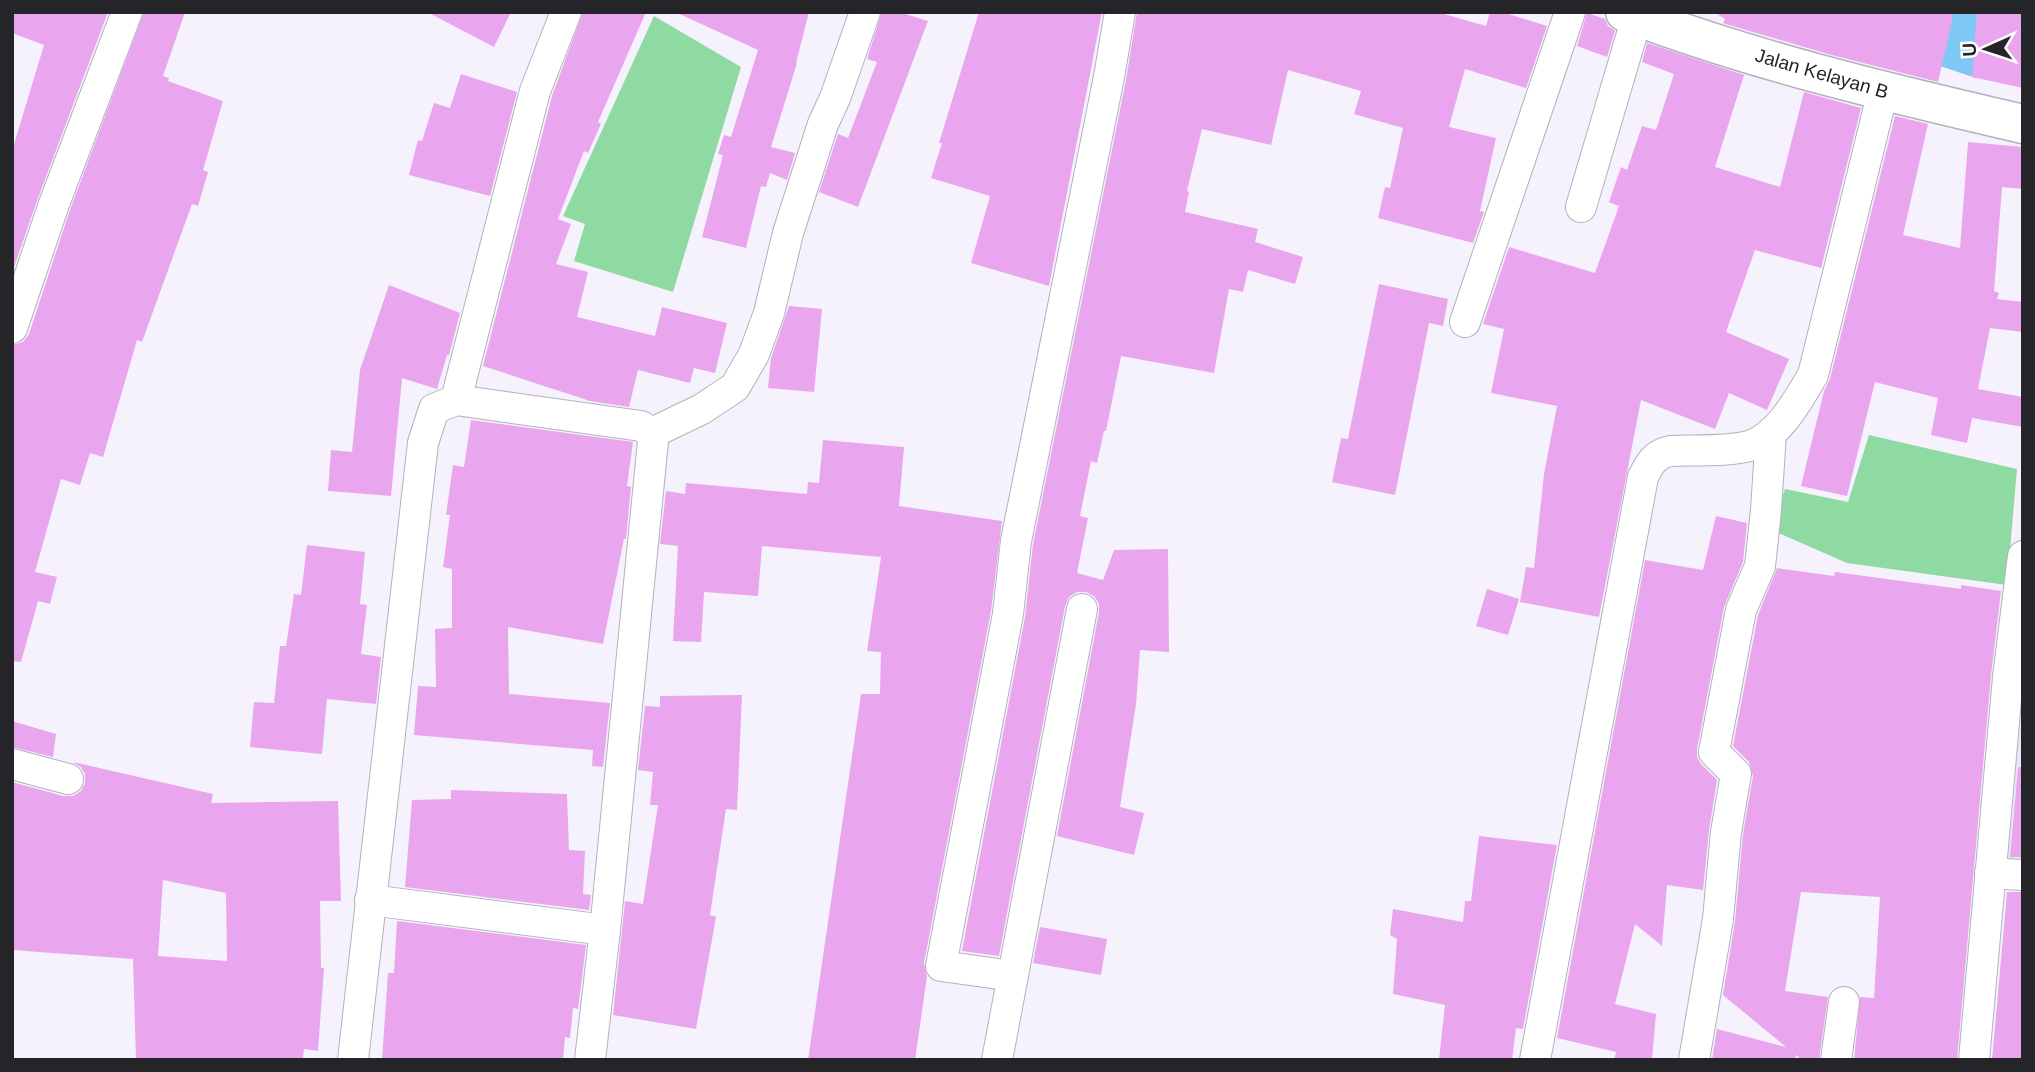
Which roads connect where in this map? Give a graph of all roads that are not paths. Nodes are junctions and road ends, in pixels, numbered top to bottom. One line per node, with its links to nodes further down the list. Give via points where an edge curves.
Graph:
1 (127, 12): 11 (street)
2 (566, 12): 12 (street, via 535,91)
3 (865, 12): 13 (street, via 823,124 754,354 735,387)
4 (1120, 12): 23 (street, via 1016,541 1008,614 941,966)
5 (1570, 12): 10 (street)
6 (1631, 15): 7 (street, Jalan Kelayan B); 9 (street)
7 (1883, 91): 8 (street, Jalan Kelayan B); 14 (street, via 1813,375)
8 (2023, 124)
9 (1581, 207)
10 (1465, 322)
11 (12, 328)
12 (457, 400): 13 (street, via 641,426); 21 (street, via 434,409 423,443)
13 (652, 433): 22 (street)
14 (1771, 433): 28 (street, via 1752,445 1658,454 1643,477); 29 (street, via 1760,566 1741,610 1714,751 1736,774)
15 (2023, 556): 19 (street)
16 (1082, 609): 23 (street)
17 (12, 764): 18 (street)
18 (68, 779)
19 (1990, 873): 20 (street); 31 (street)
20 (2023, 874)
21 (370, 900): 22 (street); 25 (street)
22 (605, 930): 26 (street)
23 (1013, 976): 27 (street)
24 (1844, 1002): 30 (street)
25 (354, 1060)
26 (590, 1060)
27 (997, 1060)
28 (1535, 1060)
29 (1694, 1060)
30 (1836, 1060)
31 (1974, 1060)

